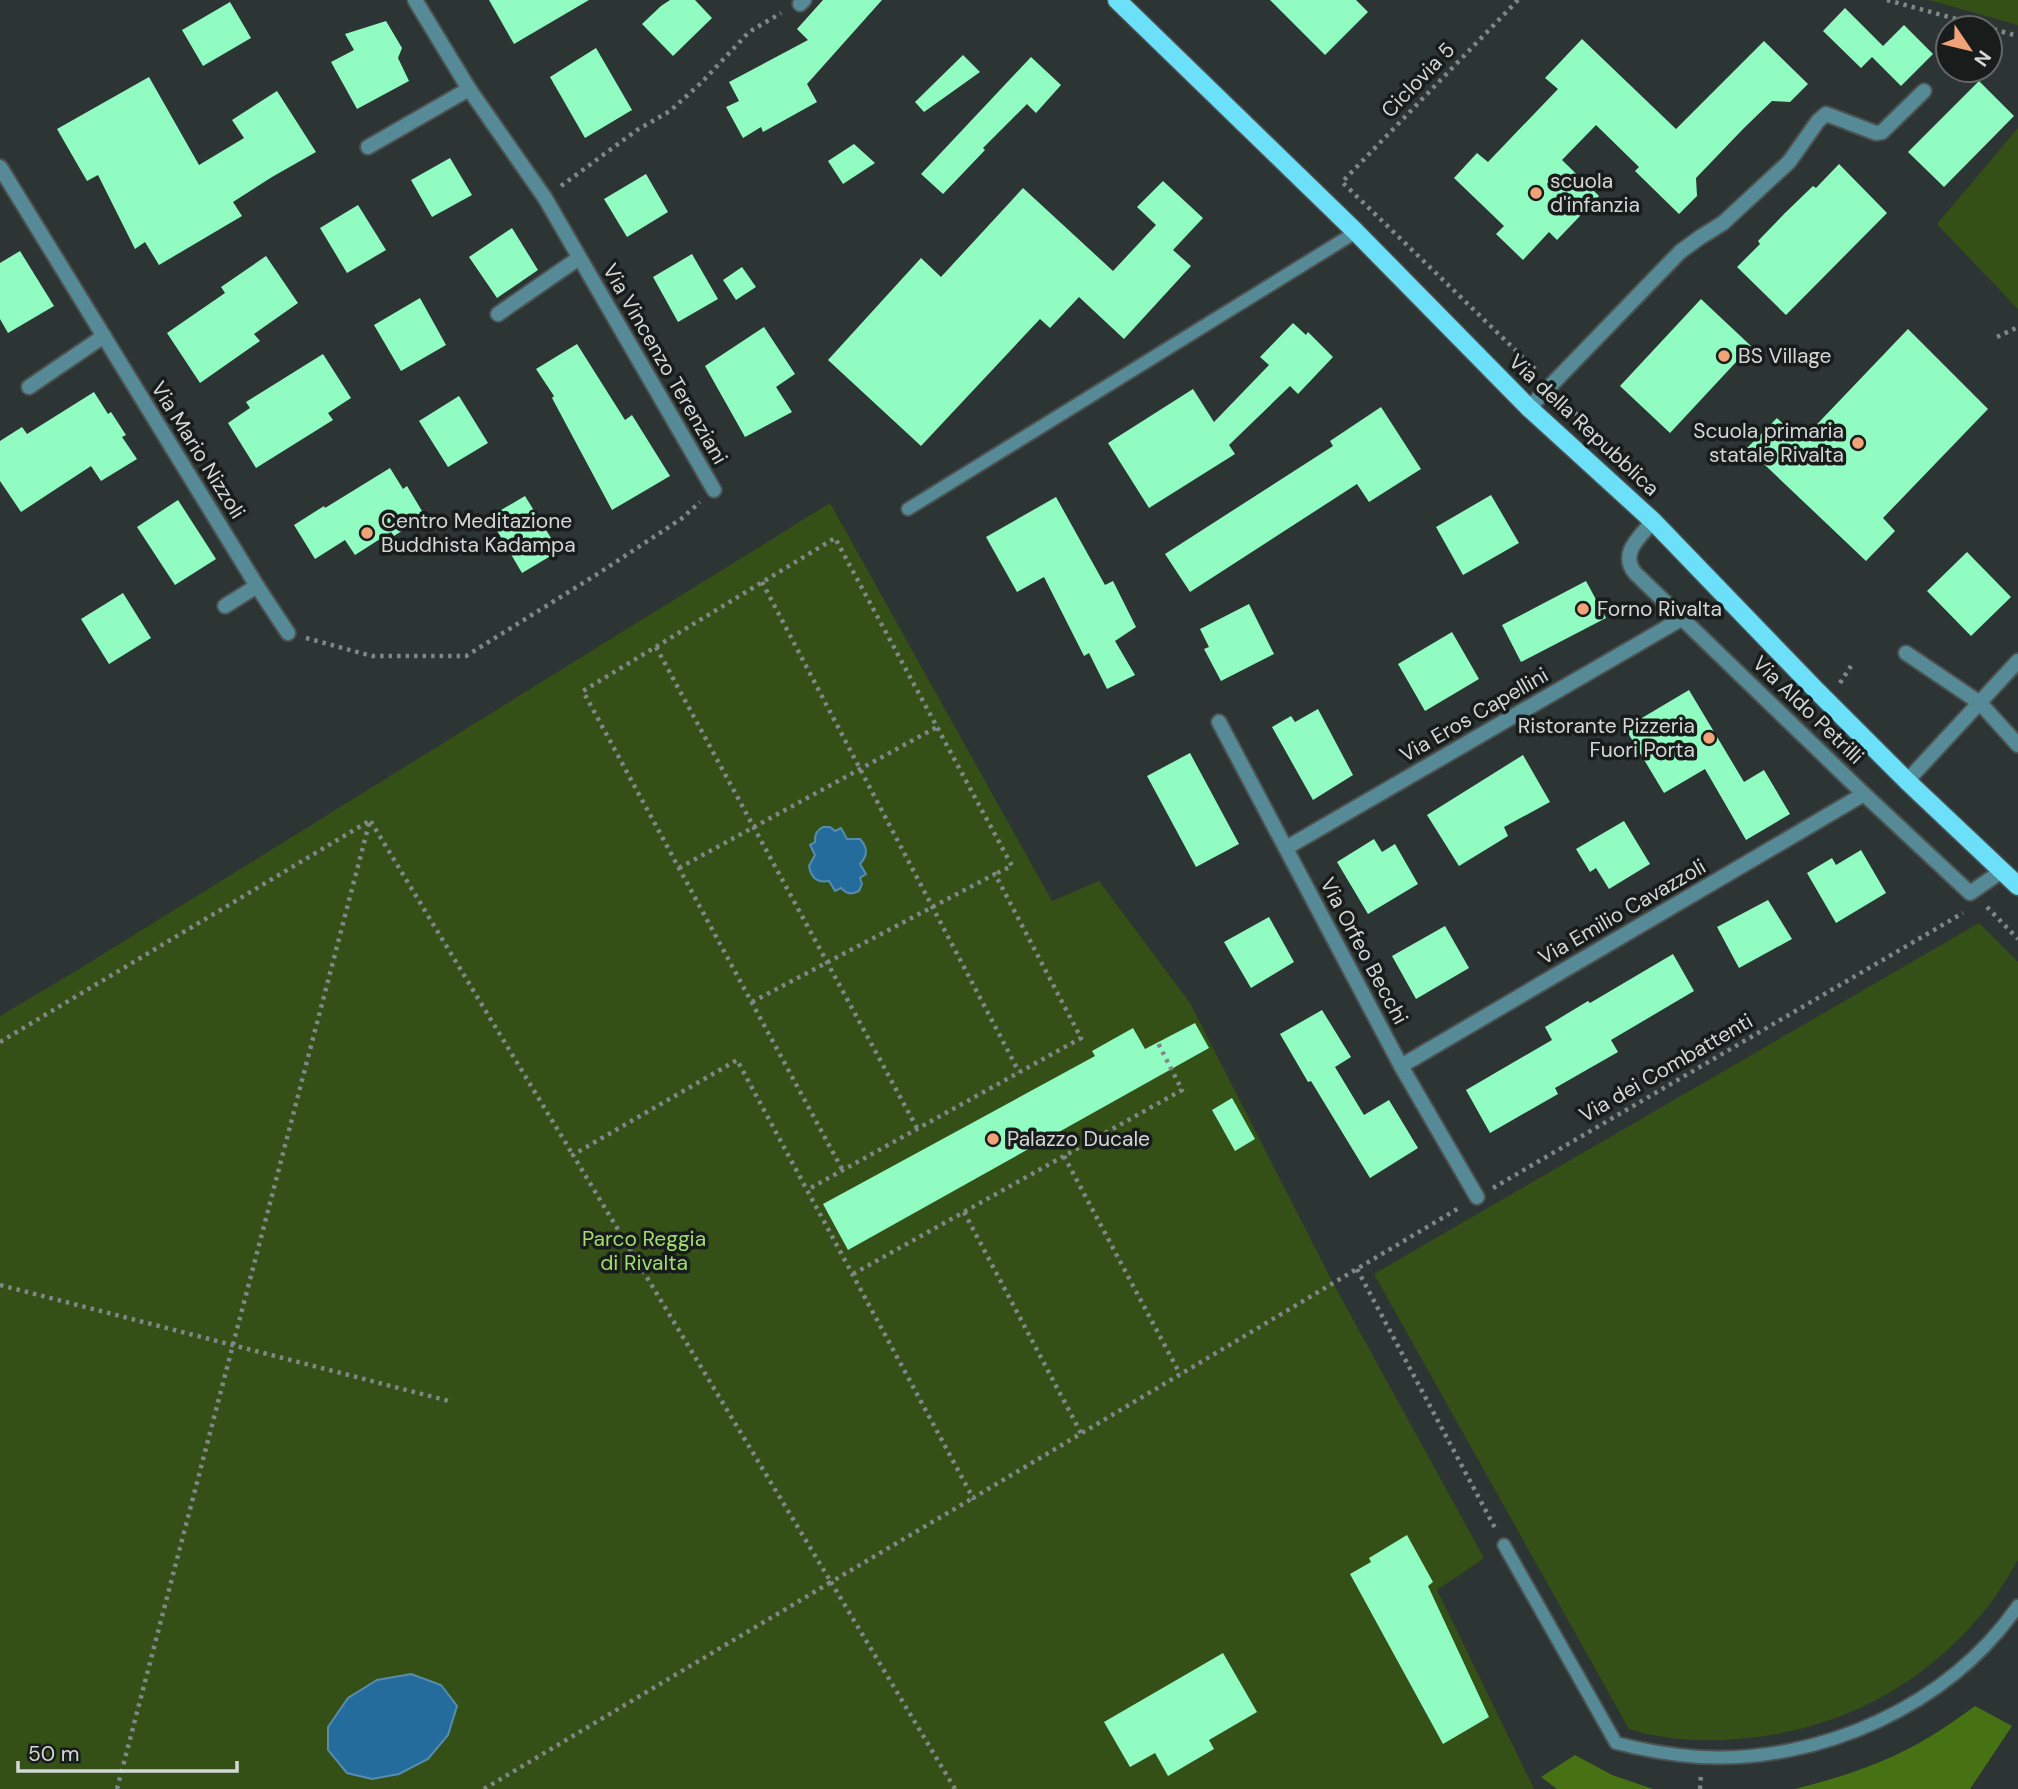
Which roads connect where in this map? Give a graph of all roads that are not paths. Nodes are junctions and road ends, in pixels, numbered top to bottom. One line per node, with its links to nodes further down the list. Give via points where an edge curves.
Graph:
1 (415, 0): 3 (street, Via Vincenzo Terenziani)
2 (1117, 0): 7 (main road, Via della Repubblica)
3 (469, 89): 5 (street); 8 (street, Via Vincenzo Terenziani, via 545,198)
4 (1924, 91): 12 (street, via 1882,132 1826,114 1789,162 1723,223 1681,253)
5 (368, 147)
6 (0, 167): 10 (street, Via Mario Nizzoli)
7 (1356, 232): 12 (main road, Via della Repubblica); 14 (lane)
8 (579, 258): 9 (street, Via Vincenzo Terenziani); 13 (street, Via Vincenzo Terenziani)
9 (498, 314)
10 (104, 336): 11 (street); 16 (street, Via Mario Nizzoli)
11 (29, 387)
12 (1529, 408): 15 (main road, Via della Repubblica)
13 (714, 490)
14 (908, 509)
15 (1653, 521): 18 (street, Via Aldo Petrilli, via 1629,552 1629,565); 25 (main road, Via della Repubblica)
16 (257, 586): 17 (street); 19 (street, Via Mario Nizzoli)
17 (226, 607)
18 (1683, 618): 26 (street, Via Aldo Petrilli); 27 (street, Via Eros Capellini)
19 (288, 633)
20 (1906, 653): 22 (street)
21 (2018, 661): 22 (street)
22 (1980, 703): 24 (street); 25 (street)
23 (1219, 722): 27 (street, Via Orfeo Becchi)
24 (2015, 738)
25 (1908, 781): 28 (main road, Via della Repubblica)
26 (1864, 794): 28 (street, Via Aldo Petrilli, via 1970,893); 30 (street, Via Emilio Cavazzoli)
27 (1286, 848): 30 (street, Via Orfeo Becchi)
28 (2002, 871): 29 (main road, Via della Repubblica)
29 (2018, 886)
30 (1401, 1066): 31 (street, Via Orfeo Becchi)
31 (1477, 1197)
32 (1504, 1545): 33 (lane, via 1616,1743 1655,1752 1748,1756 1814,1745 1852,1732 1912,1703 1955,1672)
33 (2018, 1606)

